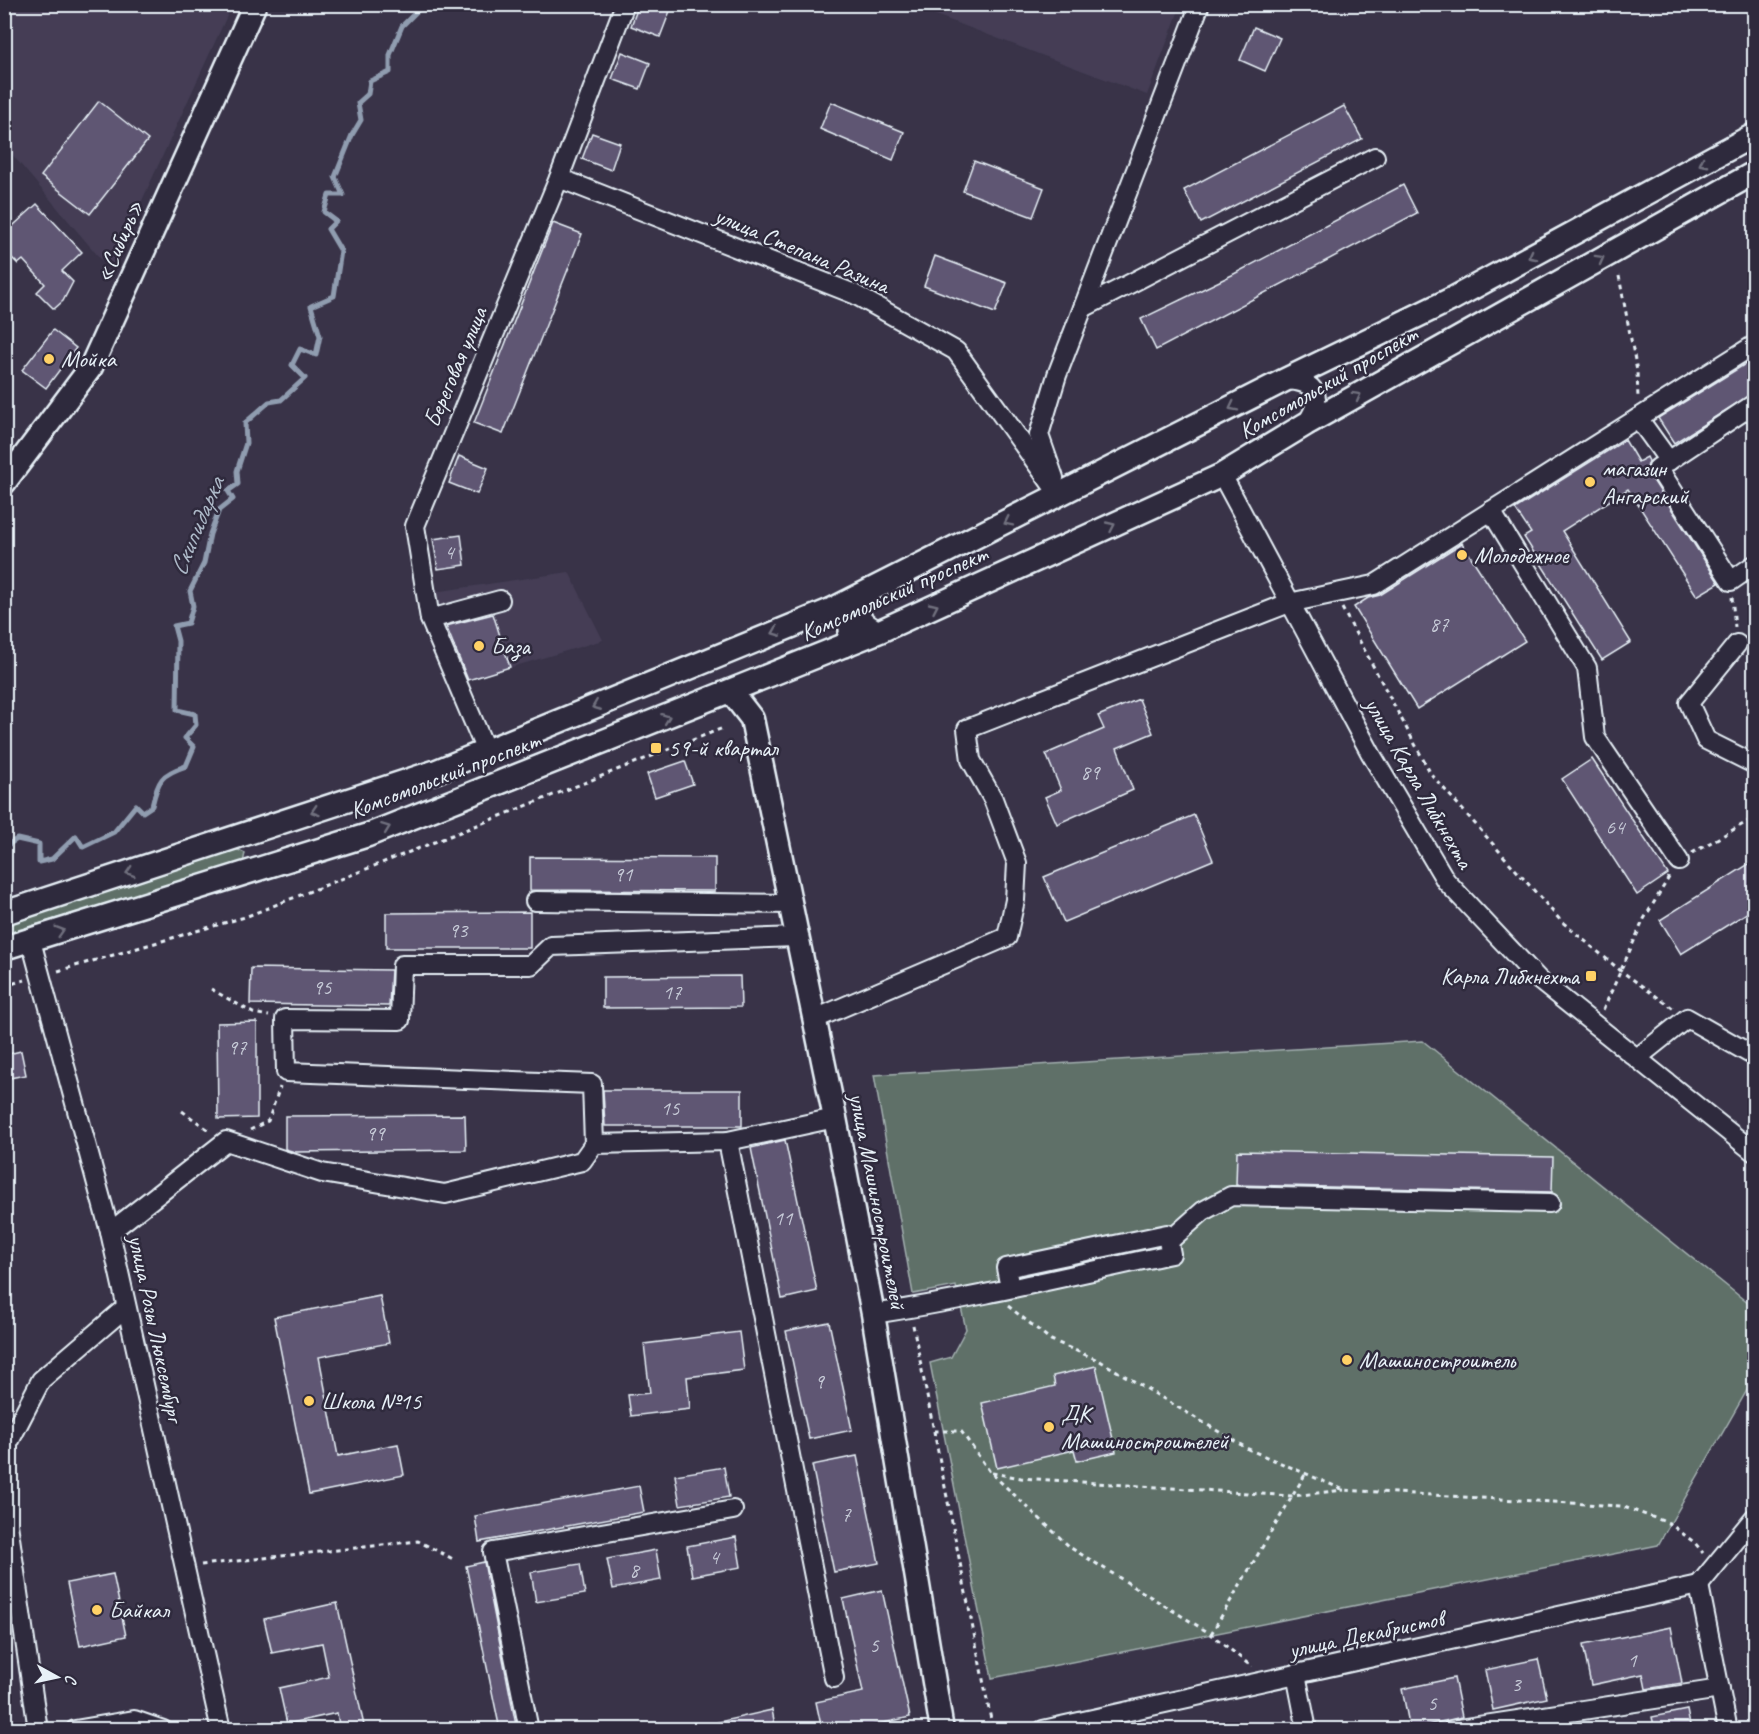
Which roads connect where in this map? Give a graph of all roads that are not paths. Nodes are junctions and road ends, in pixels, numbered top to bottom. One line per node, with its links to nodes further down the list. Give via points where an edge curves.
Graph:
1 (255, 4): 16 (main road, «Сибирь», via 91,367)
2 (625, 4): 7 (street, Береговая улица)
3 (1200, 4): 8 (street)
4 (1755, 135): 10 (main road, Комсомольский проспект, one-way to 10, via 1452,299)
5 (1375, 157): 8 (street)
6 (1755, 172): 13 (main road, Комсомольский проспект, one-way to 6)
7 (559, 178): 17 (street, улица Степана Разина, via 855,294 956,351); 24 (street, Береговая улица, via 415,526)
8 (1083, 308): 17 (street, via 1057,375 1040,435)
9 (1755, 345): 12 (street)
10 (1285, 380): 13 (street, via 1301,380 1312,387 1317,398 1316,410); 17 (main road, Комсомольский проспект, one-way to 17)
11 (1755, 404): 14 (street)
12 (1638, 418): 14 (street); 18 (street)
13 (1306, 424): 15 (main road, Комсомольский проспект)
14 (1669, 461): 19 (street, via 1658,468 1731,581)
15 (1222, 475): 22 (street, улица Карла Либкнехта); 25 (main road, Комсомольский проспект, one-way to 15)
16 (4, 483)
17 (1060, 496): 20 (main road, Комсомольский проспект, one-way to 20)
18 (1491, 511): 22 (street, via 1374,585); 32 (street, via 1587,668 1595,737)
19 (1755, 565)
20 (867, 592): 23 (main road, Комсомольский проспект); 25 (street, via 860,614 868,625)
21 (500, 600): 24 (street)
22 (1289, 603): 40 (street, via 967,729 971,760 993,799 1017,863 1007,937); 42 (street, улица Карла Либкнехта, via 1446,882 1539,980)
23 (831, 610): 27 (main road, via 849,617 851,633); 29 (main road, Комсомольский проспект, one-way to 29)
24 (430, 619): 29 (street, Береговая улица)
25 (880, 631): 27 (main road, Комсомольский проспект)
26 (1737, 644): 30 (street, via 1689,703 1706,740)
27 (846, 645): 28 (main road, Комсомольский проспект)
28 (731, 692): 33 (main road, Комсомольский проспект, one-way to 28, via 368,835); 35 (main road, улица Машиностроителей, via 752,719)
29 (486, 751): 31 (main road, Комсомольский проспект, one-way to 31)
30 (1755, 764)
31 (257, 830): 33 (main road, via 254,855 260,864); 36 (main road, Комсомольский проспект, one-way to 36)
32 (1679, 861)
33 (268, 866): 38 (main road, Комсомольский проспект, one-way to 33)
34 (535, 901): 35 (street)
35 (790, 904): 37 (main road, улица Машиностроителей)
36 (4, 913)
37 (796, 937): 40 (main road, улица Машиностроителей); 45 (street, via 551,946 531,965 402,965 400,1020 285,1019 286,1072 592,1084)
38 (30, 941): 39 (main road, Комсомольский проспект); 48 (street, улица Розы Люксембург)
39 (4, 948)
40 (815, 1019): 43 (main road, улица Машиностроителей)
41 (1755, 1056): 42 (street, via 1688,1018)
42 (1637, 1058): 46 (street, улица Карла Либкнехта)
43 (835, 1118): 44 (street); 50 (main road, улица Машиностроителей)
44 (728, 1141): 45 (street); 55 (street)
45 (594, 1144): 48 (street, via 582,1161 445,1194 321,1173 226,1141)
46 (1755, 1152)
47 (1550, 1203): 50 (street, via 1231,1196 1203,1211 1168,1242 1171,1254)
48 (110, 1232): 49 (street, улица Розы Люксембург)
49 (125, 1308): 57 (street, via 41,1380 8,1444 8,1524); 60 (street, улица Розы Люксембург)
50 (873, 1314): 62 (main road, улица Машиностроителей)
51 (733, 1510): 61 (street, via 493,1552)
52 (1755, 1518): 53 (street)
53 (1699, 1585): 54 (street, улица Декабристов); 56 (street)
54 (1296, 1674): 63 (street, улица Декабристов); 64 (street)
55 (834, 1678)
56 (1720, 1689): 65 (street); 66 (street)
57 (38, 1730)
58 (75, 1730): 59 (street, via 134,1720)
59 (163, 1730)
60 (221, 1730)
61 (529, 1730)
62 (942, 1730)
63 (1042, 1730)
64 (1307, 1730)
65 (1452, 1730)
66 (1728, 1730)

